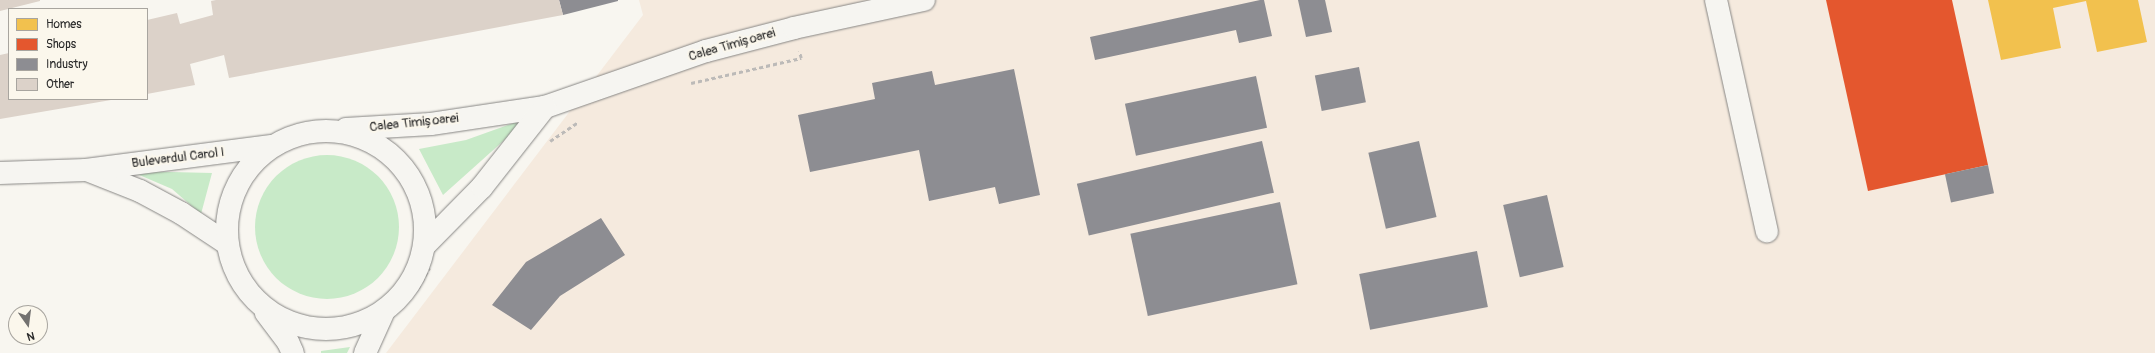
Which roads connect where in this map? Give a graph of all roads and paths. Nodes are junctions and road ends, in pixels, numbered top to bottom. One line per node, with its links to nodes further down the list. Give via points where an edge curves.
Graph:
1 (924, 0): 5 (main road, Calea Timișoarei, via 794,28 706,51)
2 (1716, 0): 12 (main road)
3 (800, 58): 4 (path)
4 (685, 85)
5 (545, 107): 7 (main road, Calea Timișoarei, via 431,124); 14 (main road)
6 (584, 118): 8 (path)
7 (331, 130): 9 (main road, Calea Timișoarei, via 300,134); 14 (main road, via 364,138 392,155 413,181 424,212)
8 (547, 143)
9 (271, 146): 10 (main road, Bulevardul Carol I); 13 (main road, via 250,165 235,188 226,215)
10 (86, 170): 11 (main road, Bulevardul Carol I); 13 (main road, Bulevardul Carol I, via 140,191 181,213)
11 (0, 173)
12 (1767, 230)
13 (226, 243): 16 (main road, via 232,267 244,289)
14 (429, 254): 15 (path, via 418,288); 17 (main road, via 404,293)
15 (404, 302)
16 (261, 307): 17 (main road, via 284,321 309,329 335,330 361,324); 18 (main road, via 288,342)
17 (384, 311): 19 (main road)
18 (293, 353)
19 (365, 353)

